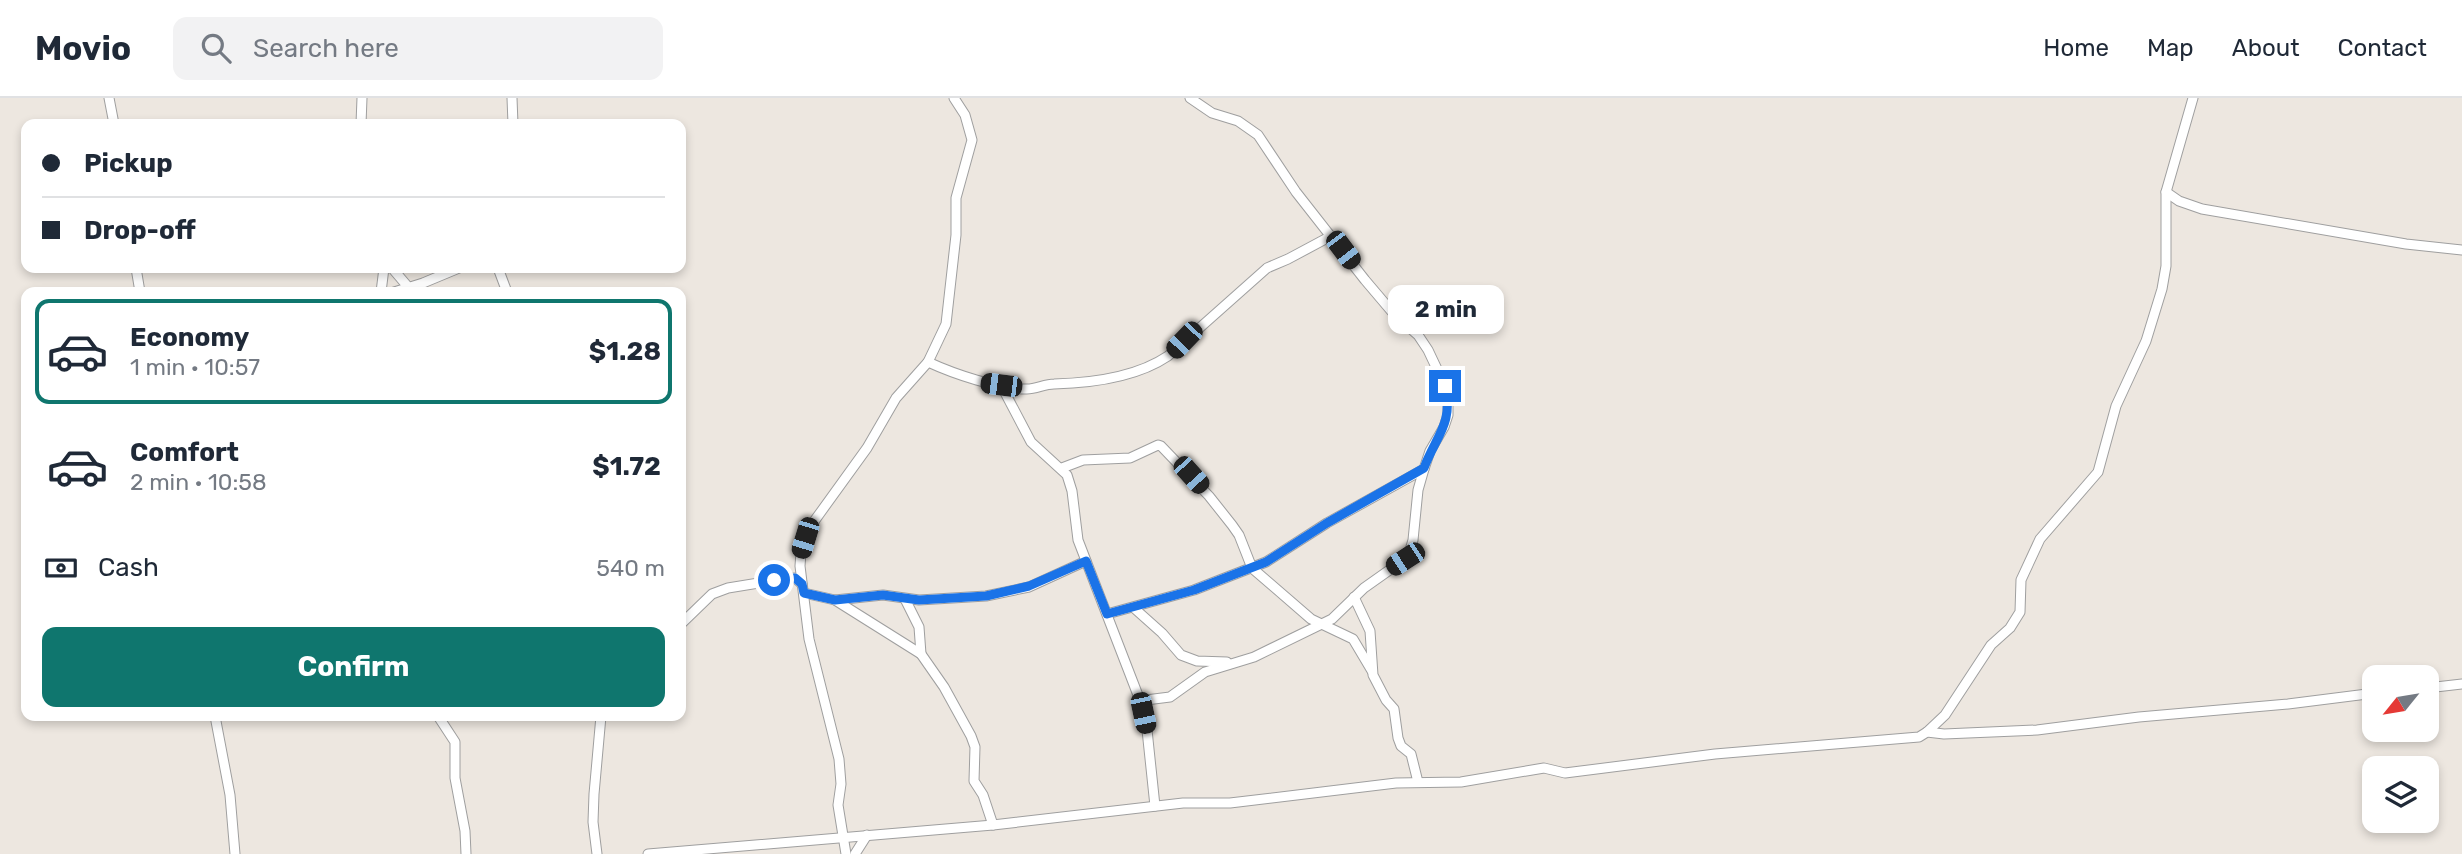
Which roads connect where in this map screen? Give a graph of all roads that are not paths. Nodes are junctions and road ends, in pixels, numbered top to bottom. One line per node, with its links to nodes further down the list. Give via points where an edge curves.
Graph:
1 (110, 98): 7 (street)
2 (362, 98): 8 (street)
3 (512, 98): 9 (street)
4 (954, 98): 15 (street, via 972,140 956,198 949,310)
5 (1190, 98): 11 (street, via 1258,135)
6 (2193, 98): 10 (street)
7 (113, 119)
8 (361, 119)
9 (513, 119)
10 (2166, 192): 12 (street, via 2202,209); 36 (street, via 2162,289 2146,341 2116,406 2098,472 2040,539 2021,580 2020,612 1991,645)
11 (1331, 236): 16 (street, via 1267,268 1157,363 1066,385 1027,389); 18 (street, via 1377,296 1418,335 1439,370 1448,415)
12 (2462, 250)
13 (446, 273): 14 (street)
14 (412, 287)
15 (928, 362): 16 (street); 21 (street, via 896,398 815,520 801,552)
16 (1001, 385): 17 (street, via 1031,442)
17 (1062, 468): 19 (street, via 1072,491 1078,540); 20 (street, via 1083,460 1130,458 1161,446 1232,525)
18 (1424, 468): 20 (street); 22 (street, via 1409,553)
19 (1086, 561): 23 (street, via 1016,590 986,596); 26 (street)
20 (1252, 568): 25 (street); 28 (street)
21 (803, 589): 24 (street); 27 (street, via 795,578 727,589 712,594); 46 (street, via 809,639 839,759)
22 (1354, 597): 28 (street); 31 (street, via 1370,631)
23 (905, 598): 24 (street, via 883,595); 29 (street, via 919,628)
24 (835, 600): 29 (street)
25 (1134, 608): 26 (street); 30 (street, via 1181,655)
26 (1107, 614): 35 (street)
27 (686, 619)
28 (1320, 625): 30 (street); 31 (street, via 1353,639)
29 (921, 654): 44 (street, via 971,736 974,781)
30 (1233, 663): 35 (street, via 1205,672 1170,697)
31 (1372, 671): 42 (street, via 1394,709 1398,738 1411,754)
32 (2462, 684): 33 (street)
33 (2440, 687)
34 (2362, 694): 41 (street, via 2037,730)
35 (1139, 698): 43 (street)
36 (1945, 715): 40 (street); 41 (street)
37 (216, 721): 47 (street, via 230,794)
38 (441, 721): 48 (street, via 455,742 454,778)
39 (601, 721): 49 (street, via 593,822)
40 (1927, 732): 41 (street); 42 (street, via 1919,737 1715,754 1565,773 1544,768 1461,782)
41 (1944, 734)
42 (1418, 782): 43 (street, via 1230,803)
43 (1155, 806): 44 (street)
44 (993, 825): 45 (street)
45 (867, 835): 46 (street); 52 (street)
46 (843, 838): 50 (street); 51 (street)
47 (235, 854)
48 (466, 854)
49 (597, 854)
50 (648, 854)
51 (846, 854)
52 (855, 854)

